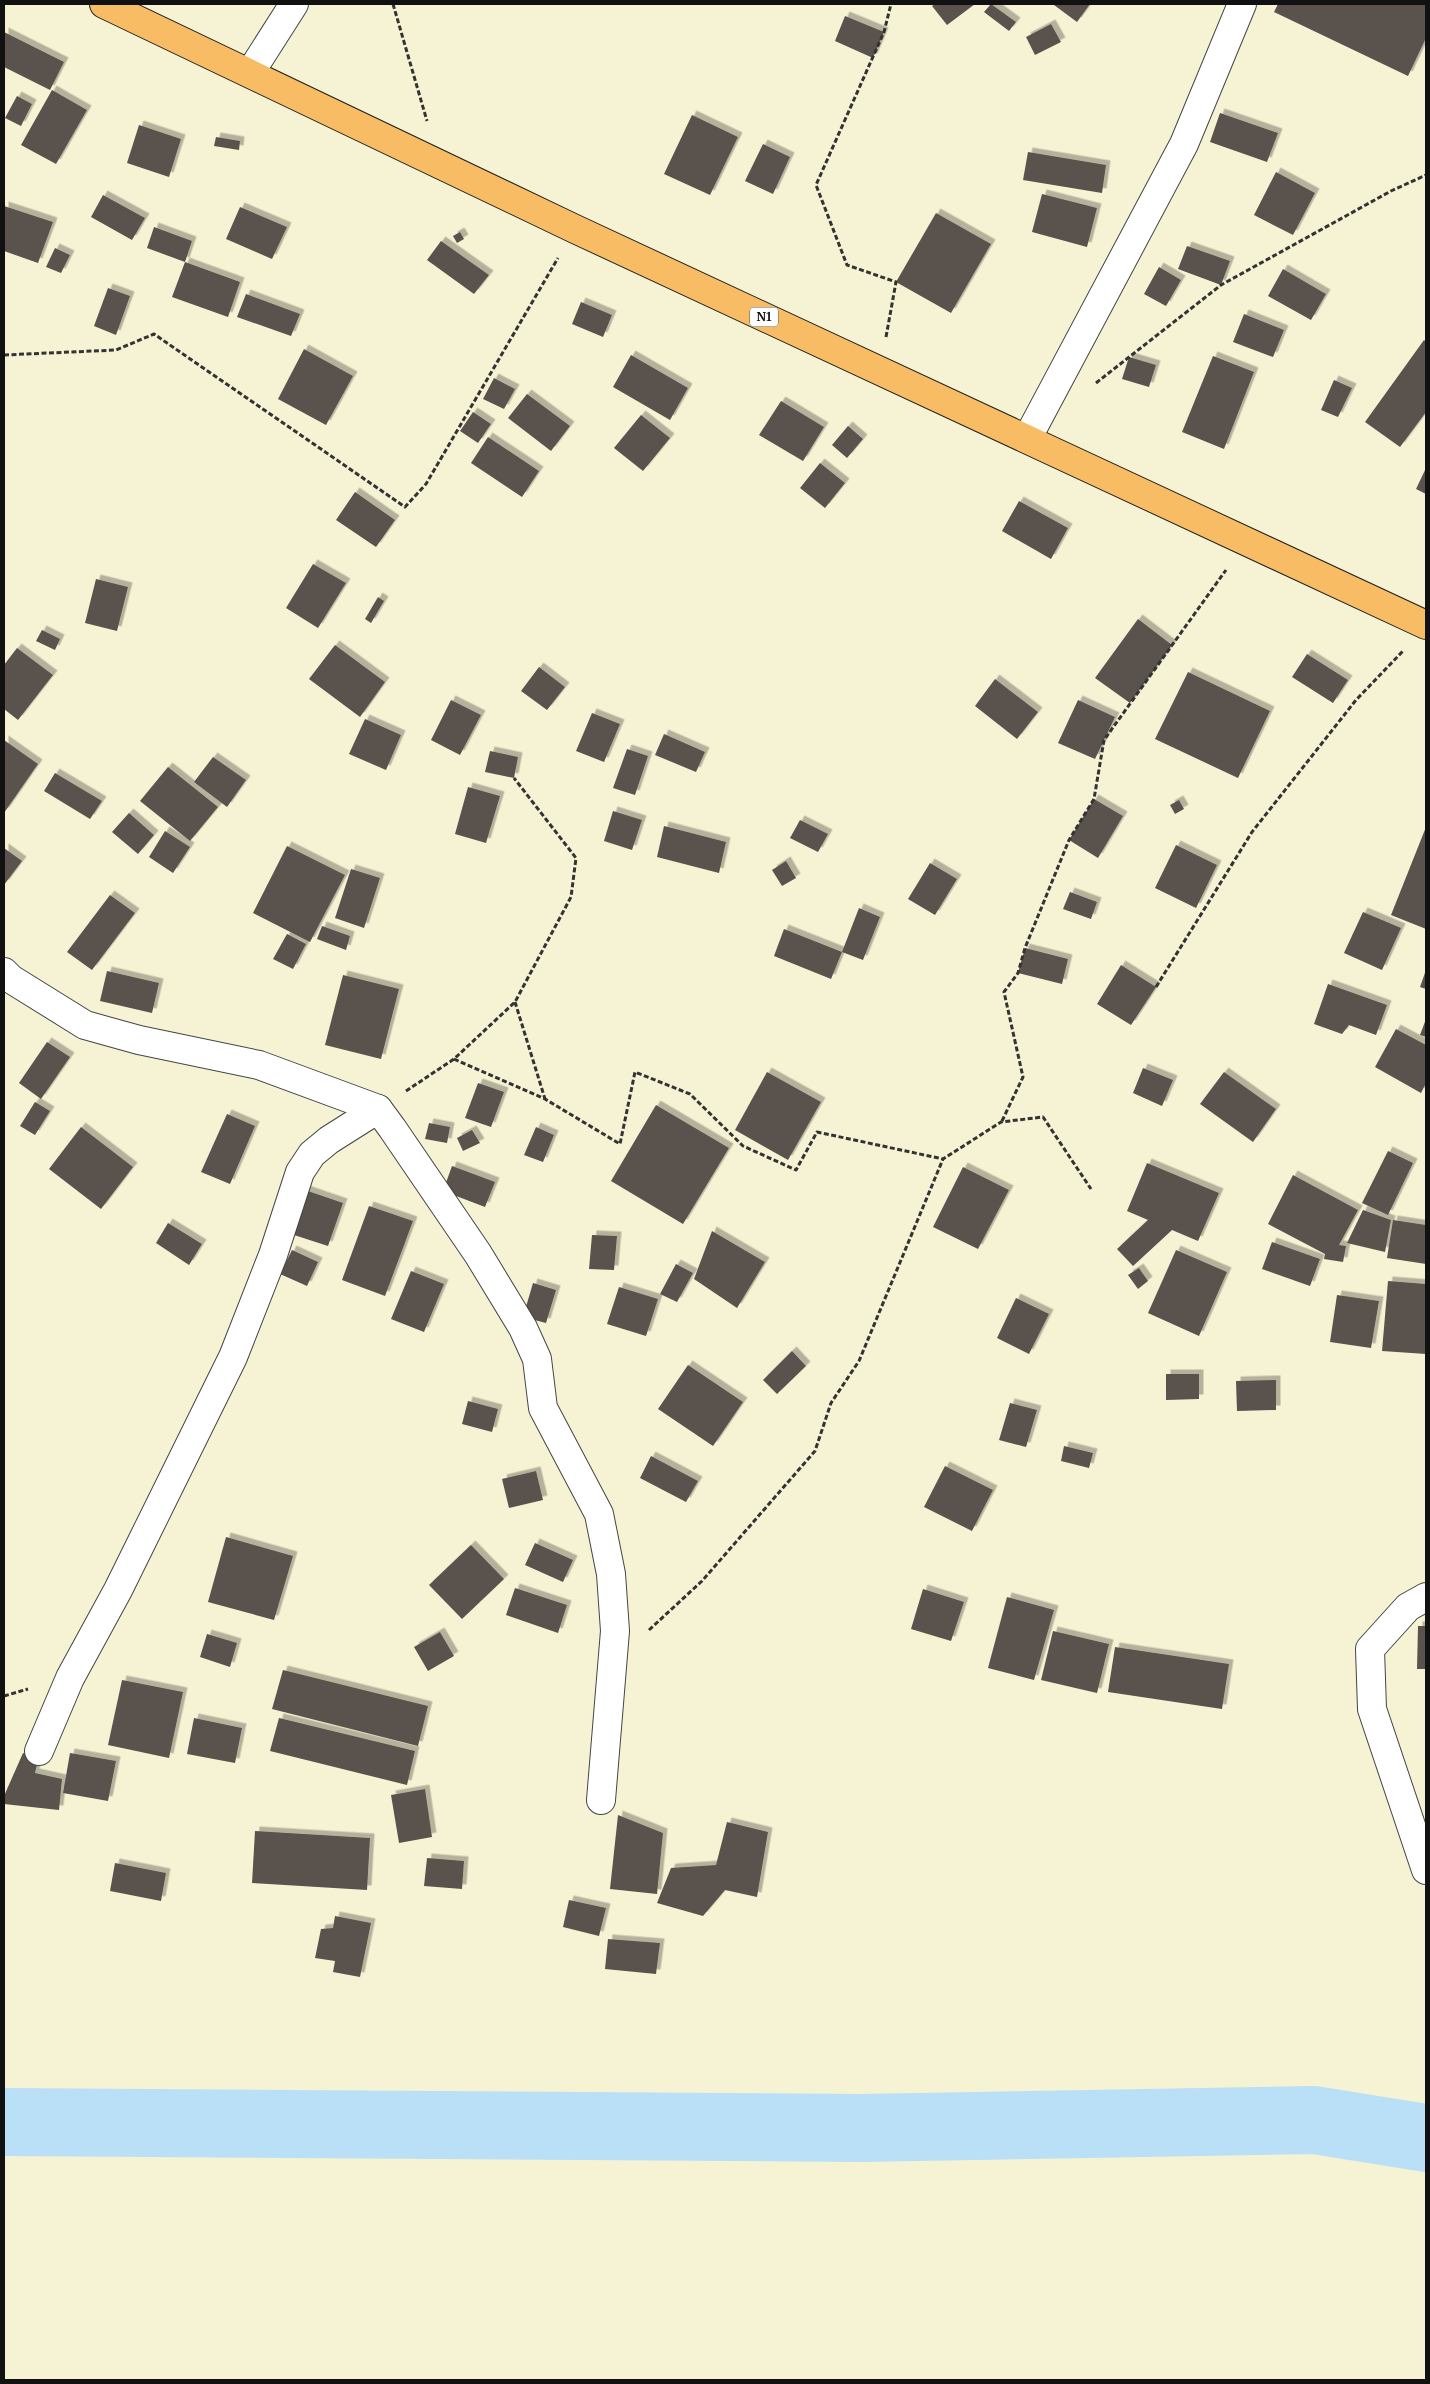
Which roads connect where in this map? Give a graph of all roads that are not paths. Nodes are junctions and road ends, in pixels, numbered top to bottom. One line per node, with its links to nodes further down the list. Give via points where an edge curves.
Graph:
1 (104, 4): 4 (highway, N1)
2 (294, 4): 4 (street)
3 (1242, 4): 5 (street, via 1184,144)
4 (250, 73): 5 (highway, N1, via 439,165)
5 (1027, 439): 6 (highway, N1)
6 (1426, 625)
7 (4, 972): 8 (street, via 85,1025 139,1040 260,1065)
8 (378, 1109): 10 (street, via 329,1140 312,1154 300,1172 273,1255 233,1357 118,1590 70,1678); 11 (street, via 478,1254 523,1328 537,1359 543,1408 599,1514 611,1574 615,1631)
9 (1426, 1597): 12 (street, via 1408,1607 1370,1649 1372,1709)
10 (39, 1751)
11 (601, 1800)
12 (1426, 1870)

